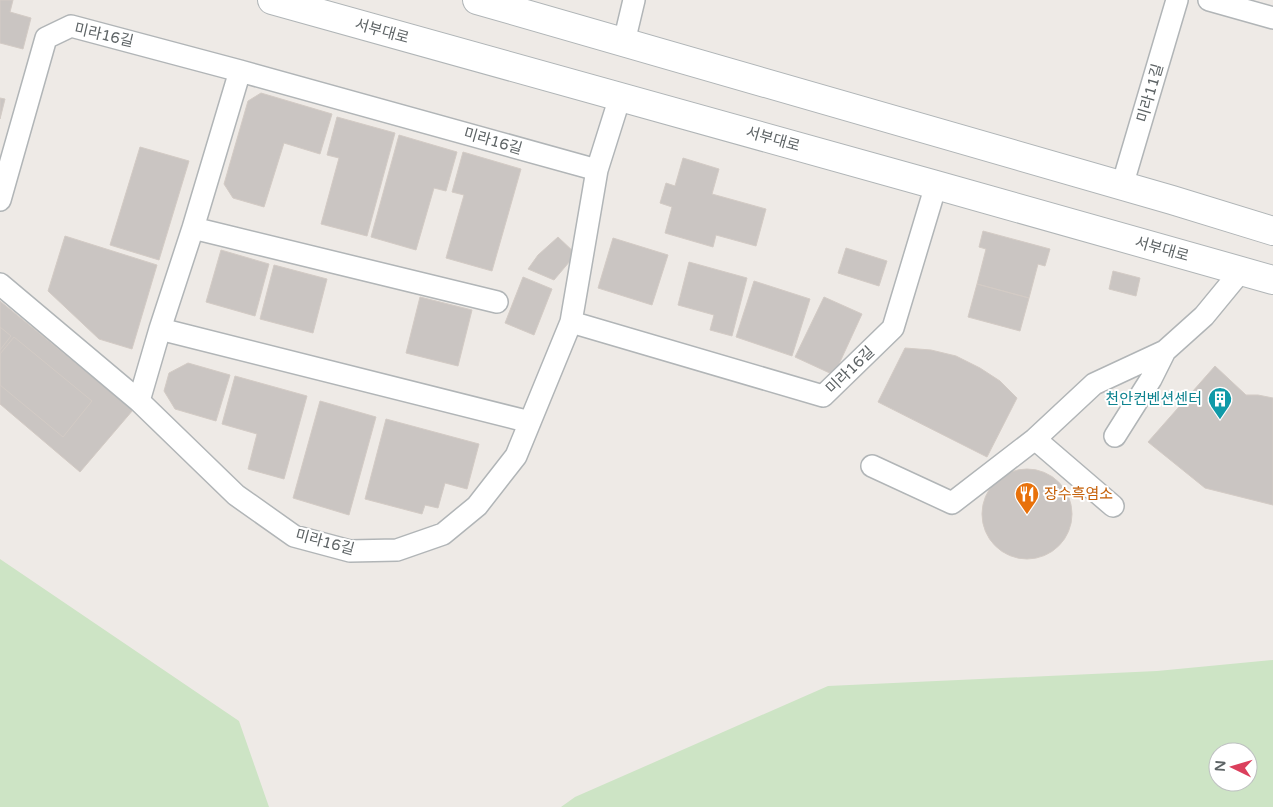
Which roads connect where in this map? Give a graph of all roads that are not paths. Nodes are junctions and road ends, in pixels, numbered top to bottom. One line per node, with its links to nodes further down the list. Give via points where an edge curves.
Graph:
1 (272, 0): 9 (main road, 서부대로)
2 (477, 0): 7 (main road)
3 (634, 0): 7 (street)
4 (1177, 0): 12 (street, 미라11길)
5 (1209, 0): 6 (street)
6 (1273, 18)
7 (624, 42): 12 (main road)
8 (240, 71): 10 (street, 미라16길); 13 (street, 미라16길, via 71,26 46,38); 14 (street)
9 (620, 97): 10 (street); 11 (main road, 서부대로)
10 (597, 170): 20 (street, 미라16길)
11 (936, 184): 16 (main road, 서부대로); 20 (street, 미라16길, via 893,328 823,396)
12 (1122, 186): 15 (main road)
13 (0, 200)
14 (194, 228): 19 (street); 21 (street)
15 (1273, 231)
16 (1241, 271): 17 (main road, 서부대로); 22 (street, via 1204,316)
17 (1273, 280)
18 (0, 284): 23 (street, 미라16길)
19 (497, 302)
20 (570, 322): 24 (street, 미라16길)
21 (160, 329): 23 (street); 24 (street)
22 (1165, 350): 25 (street); 26 (street, via 1094,384)
23 (139, 401): 24 (street, 미라16길, via 236,496 294,536 350,551 397,550 443,534 477,506 516,456)
24 (530, 422)
25 (1115, 436)
26 (1035, 438): 27 (street, via 952,503); 28 (street)
27 (872, 466)
28 (1112, 506)

